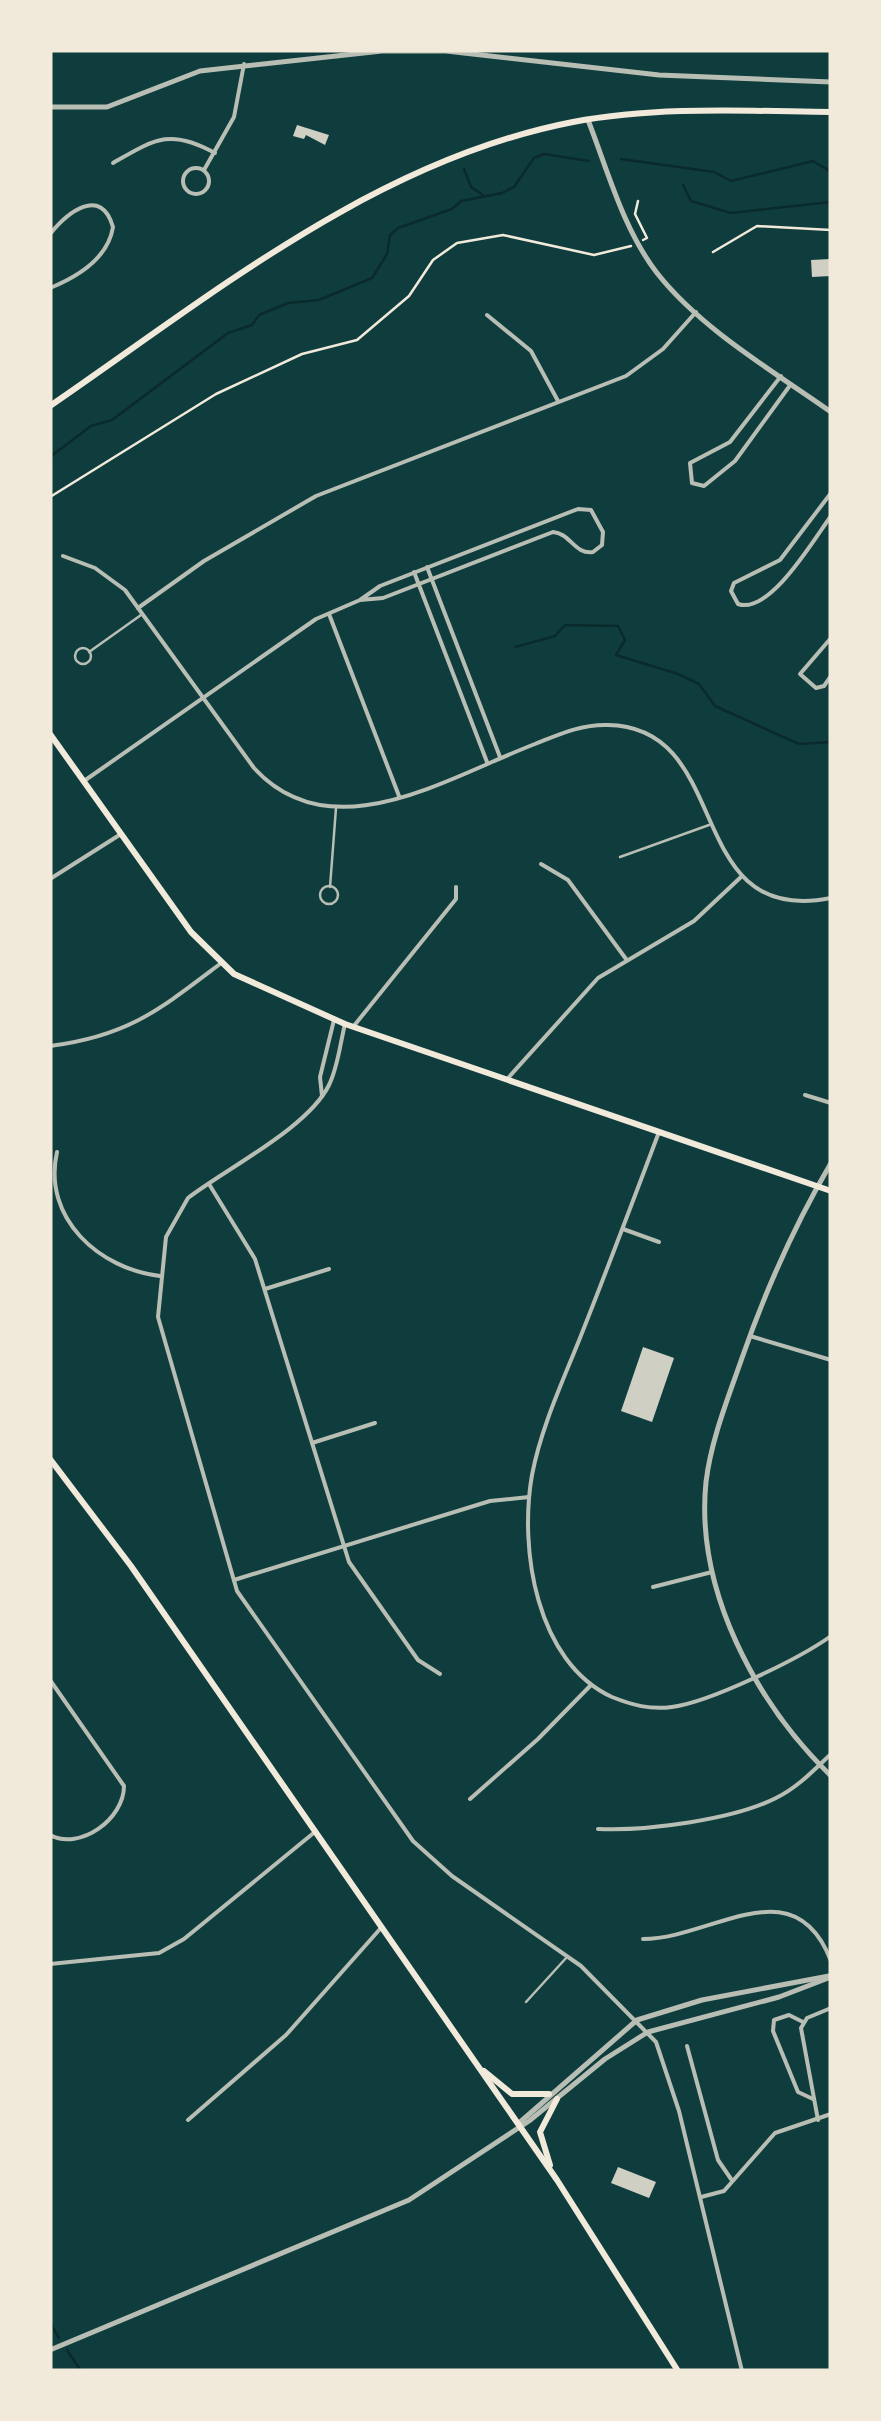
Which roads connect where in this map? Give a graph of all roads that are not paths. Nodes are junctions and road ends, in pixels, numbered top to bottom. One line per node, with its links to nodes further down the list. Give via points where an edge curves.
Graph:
1 (244, 64): 2 (street, via 432,51 659,75); 3 (street, via 184,75 107,107); 6 (street, via 234,117)
2 (831, 82)
3 (50, 107)
4 (831, 112): 5 (main road, via 678,112)
5 (588, 120): 11 (street, via 638,242 658,274); 16 (main road, via 483,146 382,190 290,243)
6 (215, 153): 7 (street, via 172,136); 8 (street)
7 (113, 163)
8 (204, 170): 8 (street, via 185,173 188,192 207,189)
9 (50, 234): 10 (street, via 68,213 89,204 104,210 114,227 96,259)
10 (50, 288)
11 (696, 312): 13 (street); 15 (street, via 640,368)
12 (487, 316): 15 (street, via 531,351)
13 (781, 376): 14 (street); 14 (street, via 730,442 690,463 692,482 704,486 726,471)
14 (792, 384): 17 (street)
15 (558, 401): 26 (street, via 316,496)
16 (50, 406)
17 (830, 408)
18 (831, 493): 19 (street, via 780,560 734,583 738,604 748,607 777,587)
19 (831, 516)
20 (63, 556): 26 (street, via 108,576)
21 (426, 567): 22 (street); 23 (street); 23 (street, via 578,509 591,510 602,532 602,546 593,552 553,532)
22 (414, 572): 24 (street); 25 (street)
23 (432, 580): 24 (street); 34 (street)
24 (418, 585): 25 (street); 35 (street)
25 (360, 600): 28 (street)
26 (138, 608): 27 (street)
27 (143, 614): 30 (lane); 32 (street)
28 (328, 614): 32 (street); 37 (street)
29 (831, 638): 31 (street, via 800,674 816,688)
30 (90, 652)
31 (831, 676)
32 (202, 698): 36 (street); 38 (street, via 266,782 298,801)
33 (50, 734): 36 (main road)
34 (500, 757): 35 (street); 39 (street, via 583,727 641,731 686,767)
35 (488, 762): 37 (street)
36 (84, 782): 40 (main road)
37 (399, 796): 38 (street, via 377,806)
38 (336, 808): 45 (lane)
39 (710, 825): 41 (lane); 43 (street)
40 (120, 834): 44 (street); 49 (main road)
41 (620, 857)
42 (541, 864): 48 (street, via 568,880)
43 (742, 878): 47 (street, via 776,898); 48 (street, via 694,921)
44 (50, 879)
45 (330, 887)
46 (456, 888): 51 (street, via 456,899)
47 (831, 898)
48 (626, 959): 53 (street, via 581,995)
49 (220, 964): 50 (main road); 52 (street, via 130,1028)
50 (334, 1020): 51 (main road); 55 (street)
51 (349, 1026): 53 (main road); 55 (street)
52 (50, 1046)
53 (508, 1078): 57 (main road)
54 (805, 1094): 56 (street)
55 (322, 1096): 60 (street)
56 (831, 1103)
57 (659, 1132): 61 (main road); 63 (street)
58 (57, 1152): 66 (street, via 57,1190 80,1237 112,1264)
59 (831, 1163): 61 (street)
60 (209, 1184): 66 (street, via 188,1198 170,1225); 67 (street, via 248,1245)
61 (818, 1186): 62 (main road); 68 (street)
62 (831, 1191)
63 (622, 1229): 64 (street); 73 (street, via 542,1434)
64 (660, 1242)
65 (330, 1269): 67 (street)
66 (160, 1276): 76 (street, via 162,1341)
67 (265, 1290): 71 (street)
68 (750, 1336): 69 (street); 75 (street, via 708,1468 704,1514)
69 (831, 1360)
70 (375, 1423): 71 (street)
71 (312, 1442): 74 (street)
72 (50, 1458): 88 (main road)
73 (529, 1497): 74 (street, via 490,1501); 82 (street, via 543,1610 561,1652)
74 (342, 1546): 76 (street); 79 (street, via 418,1660)
75 (712, 1572): 77 (street); 80 (street)
76 (234, 1580): 92 (street, via 252,1616 413,1841)
77 (653, 1587)
78 (831, 1636): 80 (street)
79 (440, 1674)
80 (754, 1675): 82 (street, via 668,1708 631,1704); 84 (street, via 777,1715)
81 (50, 1682): 89 (street, via 124,1786 124,1802 114,1815 77,1840)
82 (590, 1684): 86 (street)
83 (831, 1754): 84 (street)
84 (820, 1765): 85 (street); 87 (street, via 791,1790 748,1809)
85 (831, 1776)
86 (470, 1799)
87 (598, 1829)
88 (316, 1830): 90 (main road); 94 (street, via 159,1953)
89 (50, 1835)
90 (380, 1929): 102 (main road); 107 (street, via 286,2035)
91 (643, 1939): 93 (street, via 693,1934 774,1910 813,1929)
92 (568, 1956): 96 (lane); 98 (street)
93 (831, 1961)
94 (50, 1964)
95 (831, 1977): 98 (street, via 733,1992); 100 (street)
96 (526, 2002)
97 (831, 2008): 99 (street)
98 (638, 2020): 100 (street); 103 (street)
99 (803, 2022): 105 (street); 105 (street, via 788,2015 774,2020 774,2031 798,2092)
100 (648, 2032): 104 (street); 112 (street, via 668,2070)
101 (686, 2046): 111 (street, via 718,2160)
102 (472, 2060): 103 (main road, via 512,2094); 109 (main road)
103 (549, 2094): 109 (street)
104 (557, 2098): 109 (street); 110 (main road, via 540,2132)
105 (812, 2099): 108 (street)
106 (831, 2114): 108 (street)
107 (188, 2120)
108 (818, 2120): 111 (street, via 775,2133)
109 (518, 2126): 110 (main road); 113 (street, via 409,2200)
110 (557, 2180): 114 (main road)
111 (732, 2180): 112 (street, via 720,2194)
112 (700, 2197): 115 (street)
113 (50, 2350)
114 (678, 2371)
115 (742, 2371)

